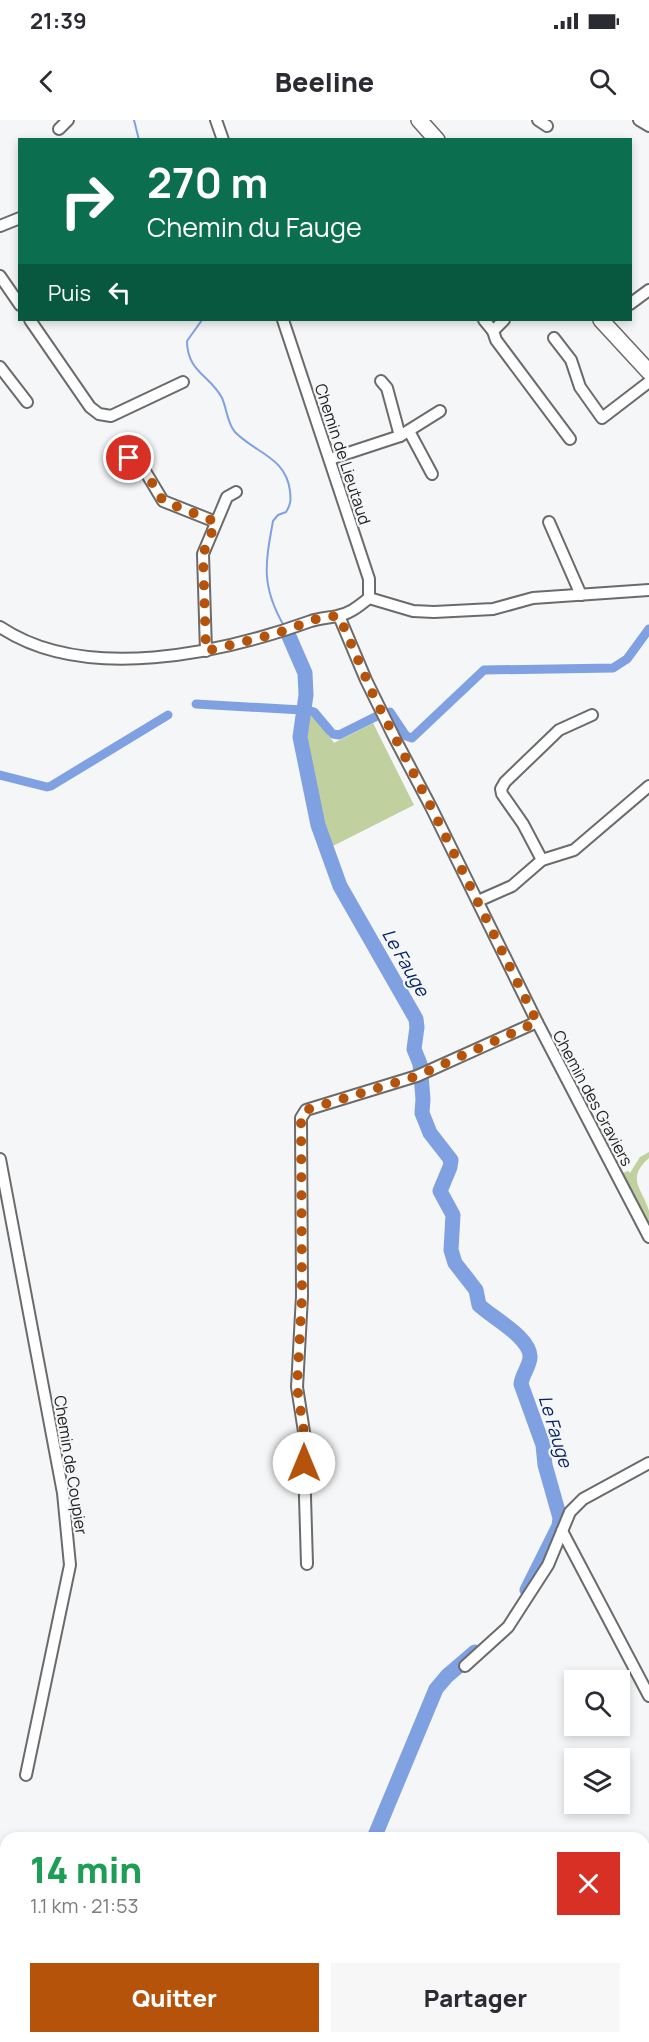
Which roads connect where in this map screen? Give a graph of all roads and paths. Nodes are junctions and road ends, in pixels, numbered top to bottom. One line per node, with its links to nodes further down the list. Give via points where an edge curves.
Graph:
1 (68, 120): 6 (street)
2 (216, 120): 7 (street)
3 (419, 120): 8 (main road)
4 (639, 120): 5 (street)
5 (649, 126)
6 (59, 129)
7 (222, 138)
8 (435, 138)
9 (18, 219): 10 (street)
10 (0, 226)
11 (0, 276): 13 (street)
12 (649, 290): 14 (street)
13 (18, 302)
14 (632, 303)
15 (31, 321): 25 (street, via 90,407 99,414 111,416)
16 (283, 321): 32 (street, Chemin de Lieutaud)
17 (485, 321): 20 (street)
18 (503, 321): 20 (street)
19 (606, 321): 23 (main road)
20 (493, 331): 30 (street)
21 (554, 338): 26 (street, via 571,360 580,387 602,418)
22 (0, 367): 27 (street)
23 (649, 372)
24 (381, 381): 29 (street)
25 (183, 382)
26 (649, 382)
27 (27, 402)
28 (440, 411): 29 (street)
29 (405, 434): 32 (street); 33 (street)
30 (570, 439)
31 (129, 458): 35 (street, via 139,461 163,501)
32 (330, 459): 39 (street, Chemin de Lieutaud, via 369,579)
33 (432, 474)
34 (236, 492): 35 (street, via 227,497)
35 (216, 522): 42 (street, via 203,554)
36 (549, 522): 38 (street)
37 (649, 590): 38 (street)
38 (581, 595): 39 (street, via 532,598 493,609 434,612)
39 (369, 598): 40 (street)
40 (339, 616): 42 (street, via 322,617 275,634); 46 (street, Chemin des Graviers, via 366,680)
41 (0, 627): 42 (street, via 40,648 84,656 150,658)
42 (206, 651)
43 (592, 716): 45 (street, via 559,730 501,789)
44 (649, 786): 45 (street, via 574,850)
45 (542, 860): 46 (street, via 512,886)
46 (478, 901): 47 (street, Chemin des Graviers)
47 (537, 1022): 49 (street, Chemin des Graviers); 52 (street, via 420,1074 306,1110 301,1118 302,1296 297,1387 307,1451)
48 (0, 1159): 55 (street, Chemin de Coupier, via 63,1493 70,1565)
49 (649, 1237)
50 (649, 1463): 51 (street, via 583,1499 570,1512)
51 (562, 1531): 53 (street, via 548,1565 508,1628); 54 (street)
52 (307, 1564)
53 (465, 1666)
54 (649, 1696)
55 (26, 1775)

